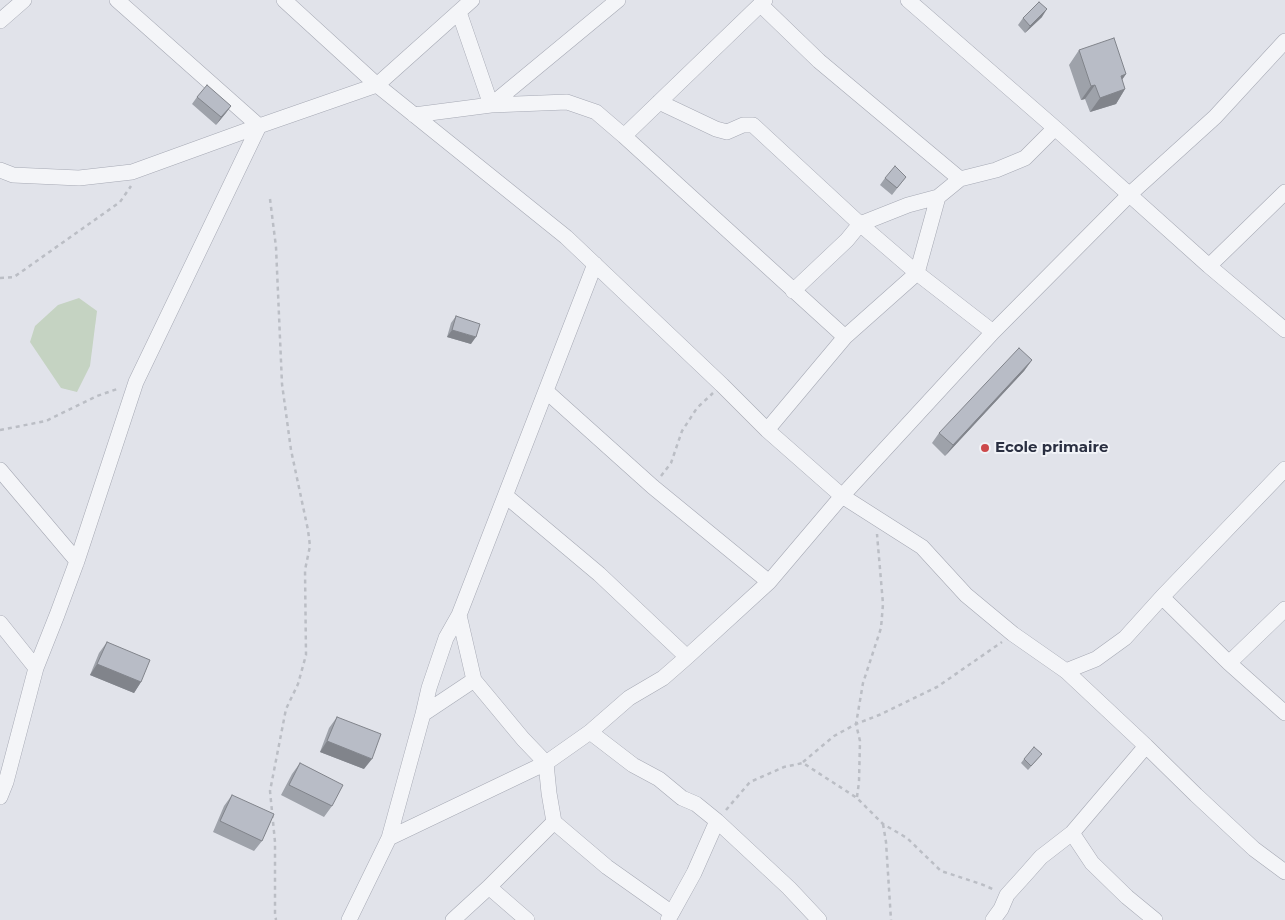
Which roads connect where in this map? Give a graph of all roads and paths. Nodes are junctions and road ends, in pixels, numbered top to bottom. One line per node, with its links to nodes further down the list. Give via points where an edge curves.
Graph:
1 (24, 0): 9 (street)
2 (117, 0): 15 (street)
3 (284, 0): 11 (street)
4 (472, 0): 8 (street)
5 (618, 0): 13 (street)
6 (908, 0): 16 (street)
7 (763, 2): 12 (street); 20 (street, via 819,61)
8 (459, 12): 11 (street); 13 (street)
9 (0, 22)
10 (1285, 40): 22 (street, via 1214,117)
11 (377, 85): 14 (street); 15 (street)
12 (659, 102): 17 (street); 25 (street, via 716,130 727,132 743,125 753,125)
13 (491, 105): 14 (street); 17 (street, via 567,102 596,112)
14 (414, 115): 26 (street)
15 (258, 126): 19 (street); 34 (street)
16 (1055, 128): 20 (street, via 1025,158 996,170); 22 (street)
17 (624, 136): 30 (street)
18 (0, 170): 19 (street, via 13,175 79,178)
19 (132, 172): 29 (path, via 131,188 120,202 14,277)
20 (960, 179): 23 (street)
21 (1285, 192): 27 (street)
22 (1130, 194): 27 (street); 32 (street)
23 (938, 197): 25 (street); 28 (street)
24 (270, 199): 76 (path, via 276,248 282,384 310,546 305,570 306,655 298,684 286,709 270,791 275,842)
25 (860, 224): 28 (street); 30 (street)
26 (595, 264): 35 (street); 36 (street)
27 (1209, 266): 31 (street)
28 (917, 273): 32 (street); 33 (street)
29 (0, 278)
30 (793, 292): 33 (street)
31 (1285, 330)
32 (993, 332): 43 (street)
33 (844, 338): 38 (street)
34 (136, 382): 37 (path, via 97,396 46,421); 45 (street)
35 (722, 385): 38 (street); 41 (path, via 697,408 682,430 671,463)
36 (546, 391): 41 (street); 42 (street)
37 (0, 430)
38 (767, 430): 43 (street)
39 (1285, 469): 47 (street)
40 (0, 470): 45 (street)
41 (653, 487): 46 (street)
42 (506, 496): 49 (street); 52 (street, via 599,574)
43 (842, 496): 44 (street); 46 (street)
44 (876, 518): 51 (street, via 922,547 966,595); 59 (path, via 884,604 881,628 863,682)
45 (77, 561): 54 (street)
46 (769, 582): 52 (street)
47 (1162, 597): 53 (street); 55 (street, via 1126,638 1096,659)
48 (1285, 609): 53 (street)
49 (459, 615): 56 (street); 58 (street, via 446,638)
50 (0, 623): 54 (street)
51 (1013, 634): 55 (street); 59 (path, via 937,687)
52 (687, 657): 60 (street, via 663,678 629,698)
53 (1229, 663): 57 (street)
54 (36, 668): 64 (street)
55 (1066, 671): 61 (street)
56 (474, 680): 58 (street); 62 (street)
57 (1285, 713)
58 (423, 714): 71 (street)
59 (856, 724): 63 (path, via 834,736); 66 (path, via 860,741)
60 (590, 732): 62 (street); 67 (street)
61 (1146, 746): 70 (street); 72 (street, via 1254,849)
62 (546, 763): 68 (street); 71 (street)
63 (803, 763): 66 (path); 67 (path, via 784,767 750,782)
64 (3, 778): 65 (street)
65 (0, 797)
66 (857, 798): 69 (path)
67 (717, 821): 75 (street); 80 (street, via 790,888)
68 (554, 822): 73 (street); 75 (street)
69 (883, 824): 74 (path, via 907,838 941,871); 81 (path)
70 (1072, 833): 74 (street, via 1041,858); 83 (street, via 1092,862)
71 (389, 838): 77 (street)
72 (1285, 872)
73 (489, 887): 78 (street); 79 (street)
74 (1007, 896): 82 (street)
75 (670, 916)
76 (276, 920)
77 (349, 920)
78 (453, 920)
79 (526, 920)
80 (819, 920)
81 (891, 920)
82 (993, 920)
83 (1155, 920)

